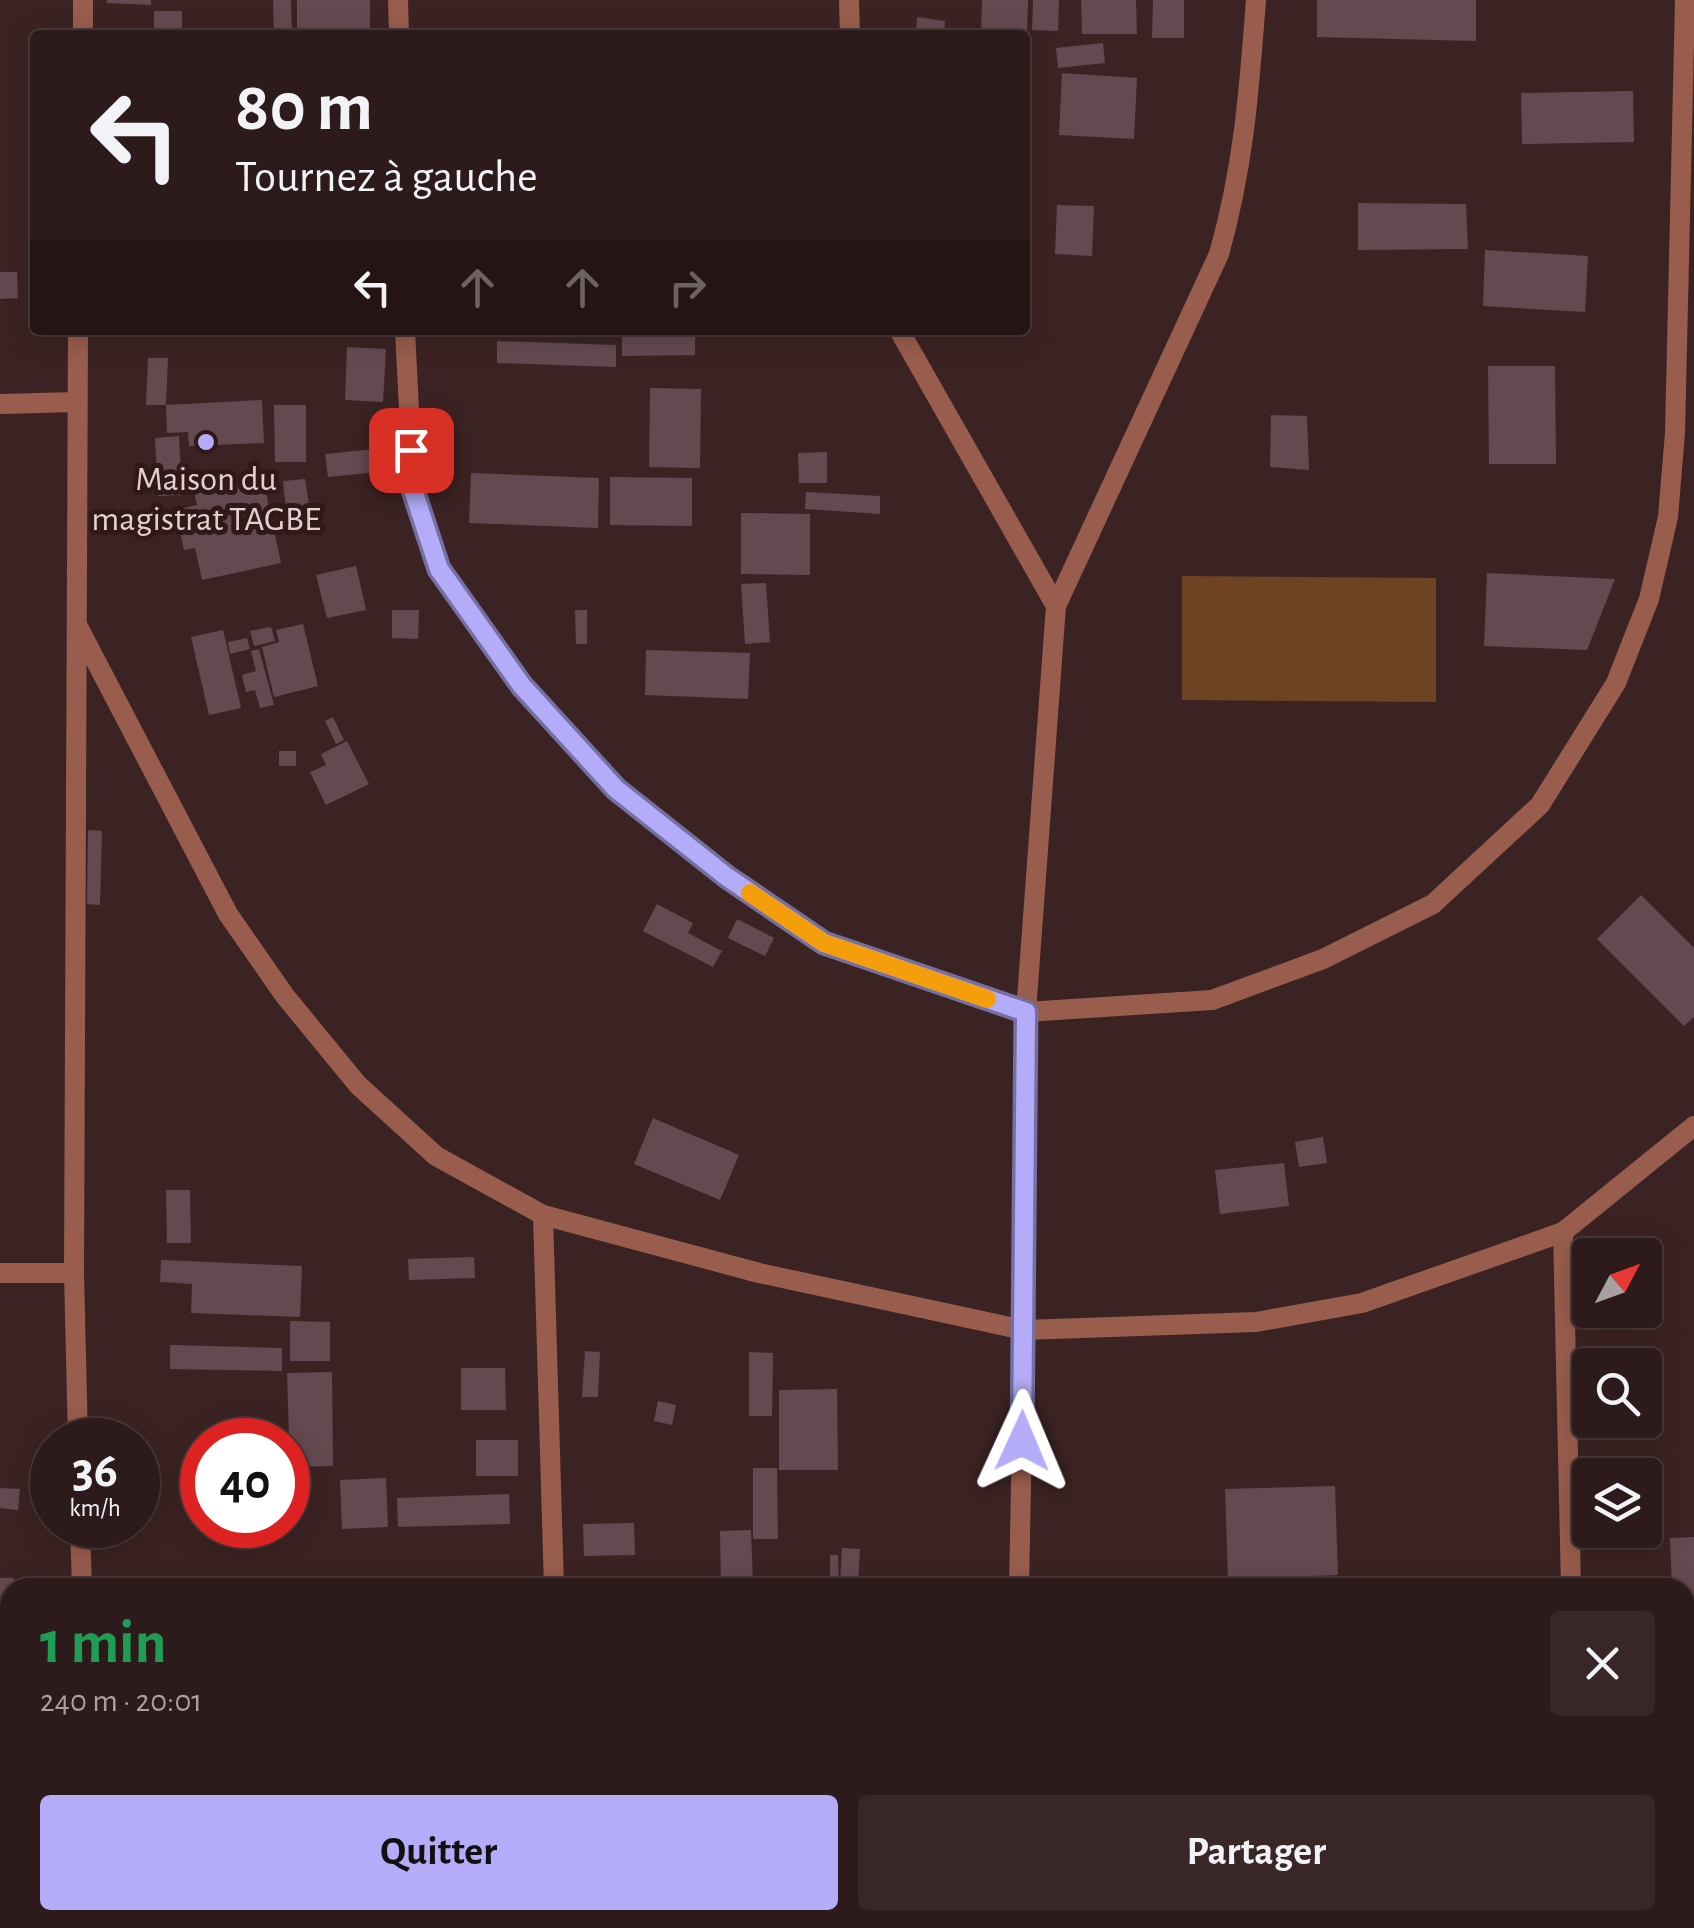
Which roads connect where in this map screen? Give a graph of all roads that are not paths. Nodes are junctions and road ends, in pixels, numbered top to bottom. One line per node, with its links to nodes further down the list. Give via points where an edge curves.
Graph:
1 (83, 0): 6 (street)
2 (398, 0): 7 (street)
3 (849, 0): 8 (street)
4 (1256, 0): 14 (street, via 1246,138 1219,254)
5 (1685, 0): 16 (street, via 1668,517 1649,599 1616,683 1540,805 1434,904 1324,959 1212,1000)
6 (82, 30)
7 (399, 30)
8 (850, 30)
9 (78, 335): 12 (street)
10 (405, 335): 16 (street, via 413,490 439,569 522,686 616,789 824,943)
11 (902, 335): 14 (street)
12 (77, 402): 13 (street); 15 (street)
13 (0, 404)
14 (1056, 606): 16 (street)
15 (76, 625): 18 (street, via 228,914 285,996 358,1085 436,1156); 21 (street)
16 (1026, 1012): 22 (street)
17 (1694, 1126): 19 (street)
18 (543, 1214): 22 (street, via 758,1273); 26 (street)
19 (1564, 1232): 22 (street, via 1362,1303 1256,1322); 28 (street)
20 (0, 1273): 21 (street)
21 (74, 1273): 23 (street)
22 (1024, 1330): 27 (street)
23 (77, 1418)
24 (81, 1548): 25 (street)
25 (82, 1578)
26 (554, 1578)
27 (1019, 1578)
28 (1571, 1578)

